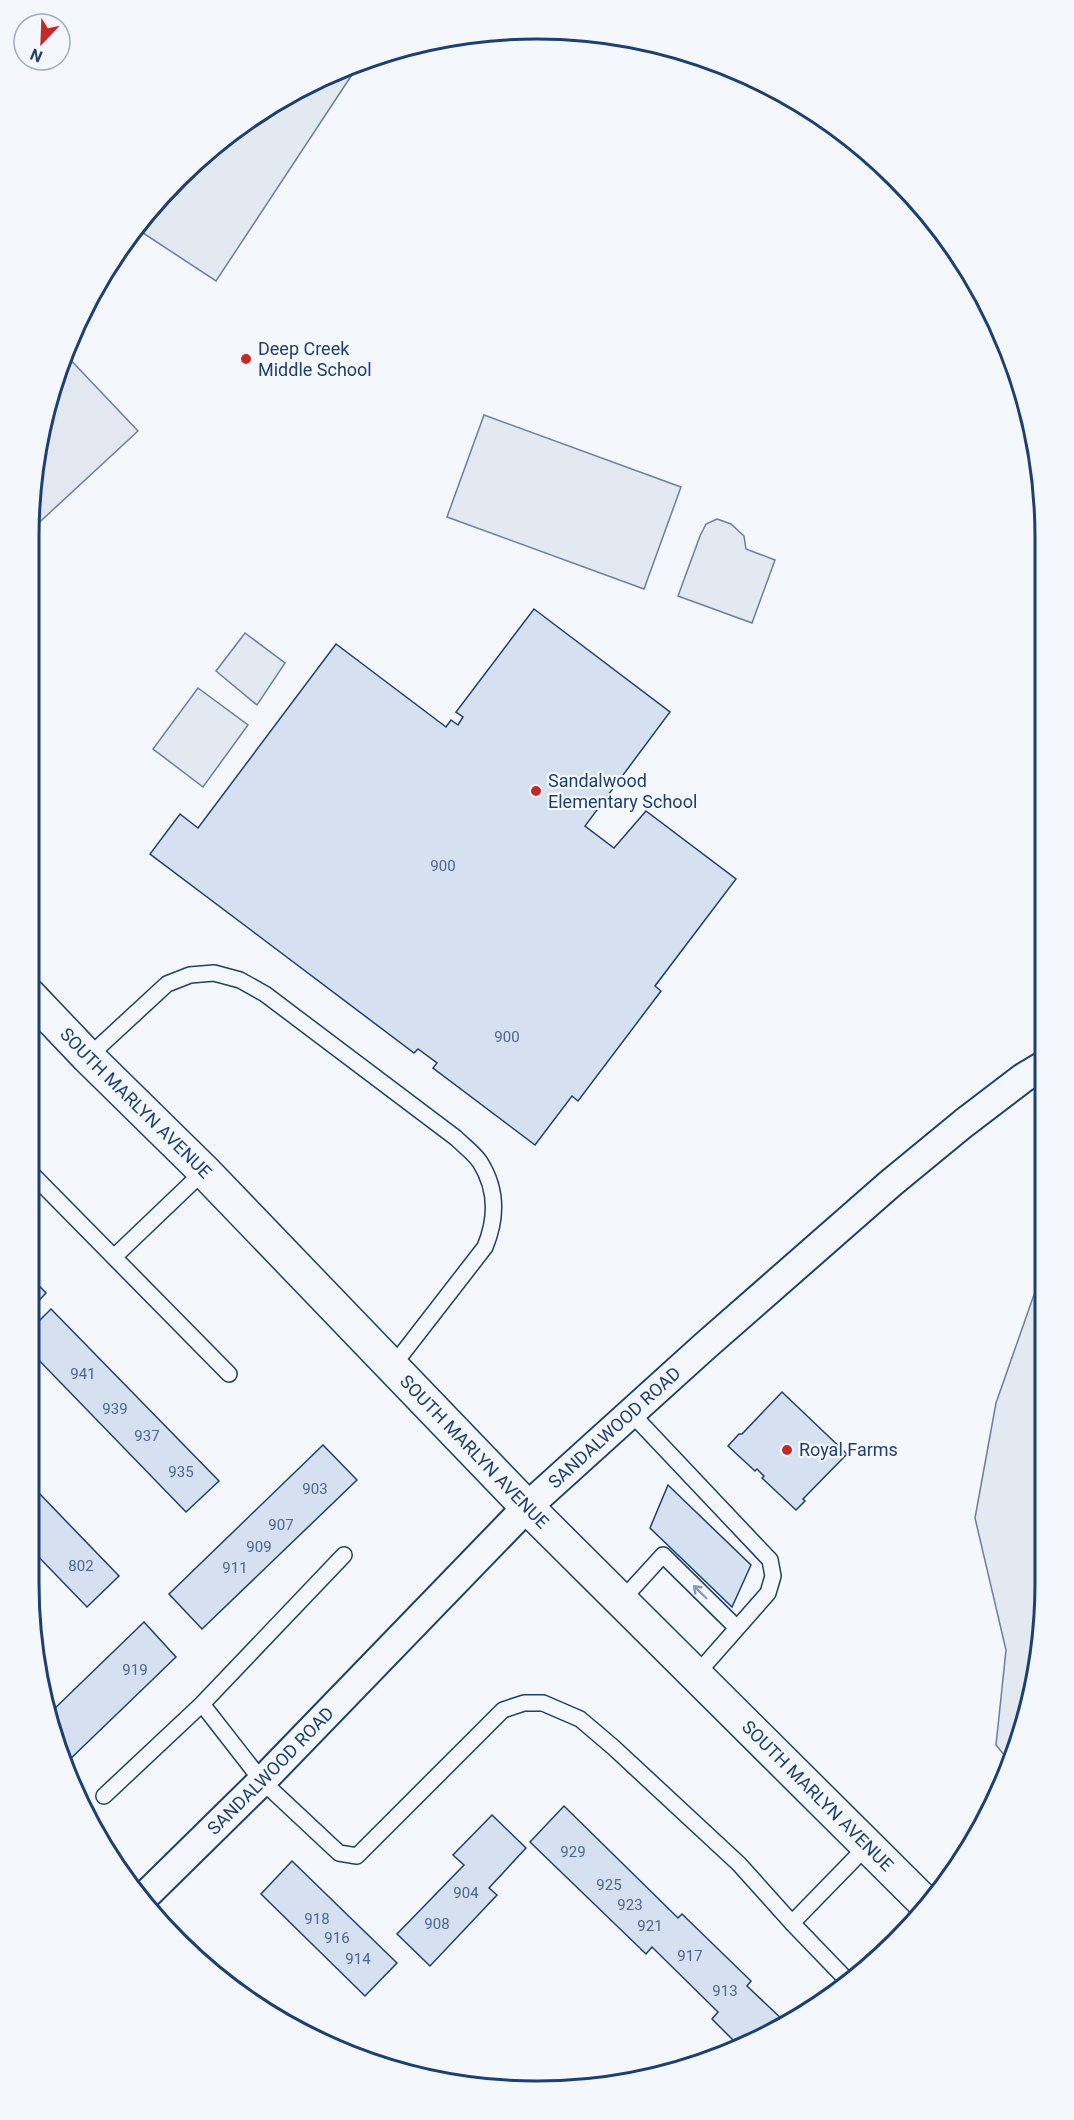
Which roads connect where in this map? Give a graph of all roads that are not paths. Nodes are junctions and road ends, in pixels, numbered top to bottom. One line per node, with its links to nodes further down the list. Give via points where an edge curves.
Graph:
1 (39, 1006): 2 (street, SOUTH MARLYN AVENUE)
2 (88, 1057): 4 (street, SOUTH MARLYN AVENUE); 7 (lane, via 167,984 190,975 214,973 232,977 266,994 456,1138 479,1160 494,1203 492,1229 484,1247)
3 (1035, 1071): 9 (street, SANDALWOOD ROAD, via 891,1183)
4 (204, 1171): 6 (lane); 7 (street, SOUTH MARLYN AVENUE)
5 (39, 1181): 6 (lane)
6 (114, 1257): 8 (lane)
7 (393, 1367): 10 (street, SOUTH MARLYN AVENUE)
8 (229, 1374)
9 (630, 1413): 10 (street, SANDALWOOD ROAD); 13 (lane, via 770,1560 773,1576 768,1593)
10 (527, 1507): 12 (street, SOUTH MARLYN AVENUE); 16 (street, SANDALWOOD ROAD)
11 (344, 1555): 15 (lane)
12 (621, 1601): 13 (lane, one-way to 12, via 663,1556); 14 (street, SOUTH MARLYN AVENUE)
13 (737, 1628): 14 (lane)
14 (695, 1676): 18 (street, SOUTH MARLYN AVENUE)
15 (202, 1704): 16 (lane); 17 (lane)
16 (262, 1781): 19 (street, SANDALWOOD ROAD); 21 (lane, via 339,1853 357,1856 503,1710 524,1703 543,1703 580,1719 613,1747 739,1864)
17 (104, 1796)
18 (867, 1846): 20 (street, SOUTH MARLYN AVENUE); 21 (lane)
19 (148, 1893)
20 (921, 1899)
21 (792, 1923): 22 (lane)
22 (843, 1976)

